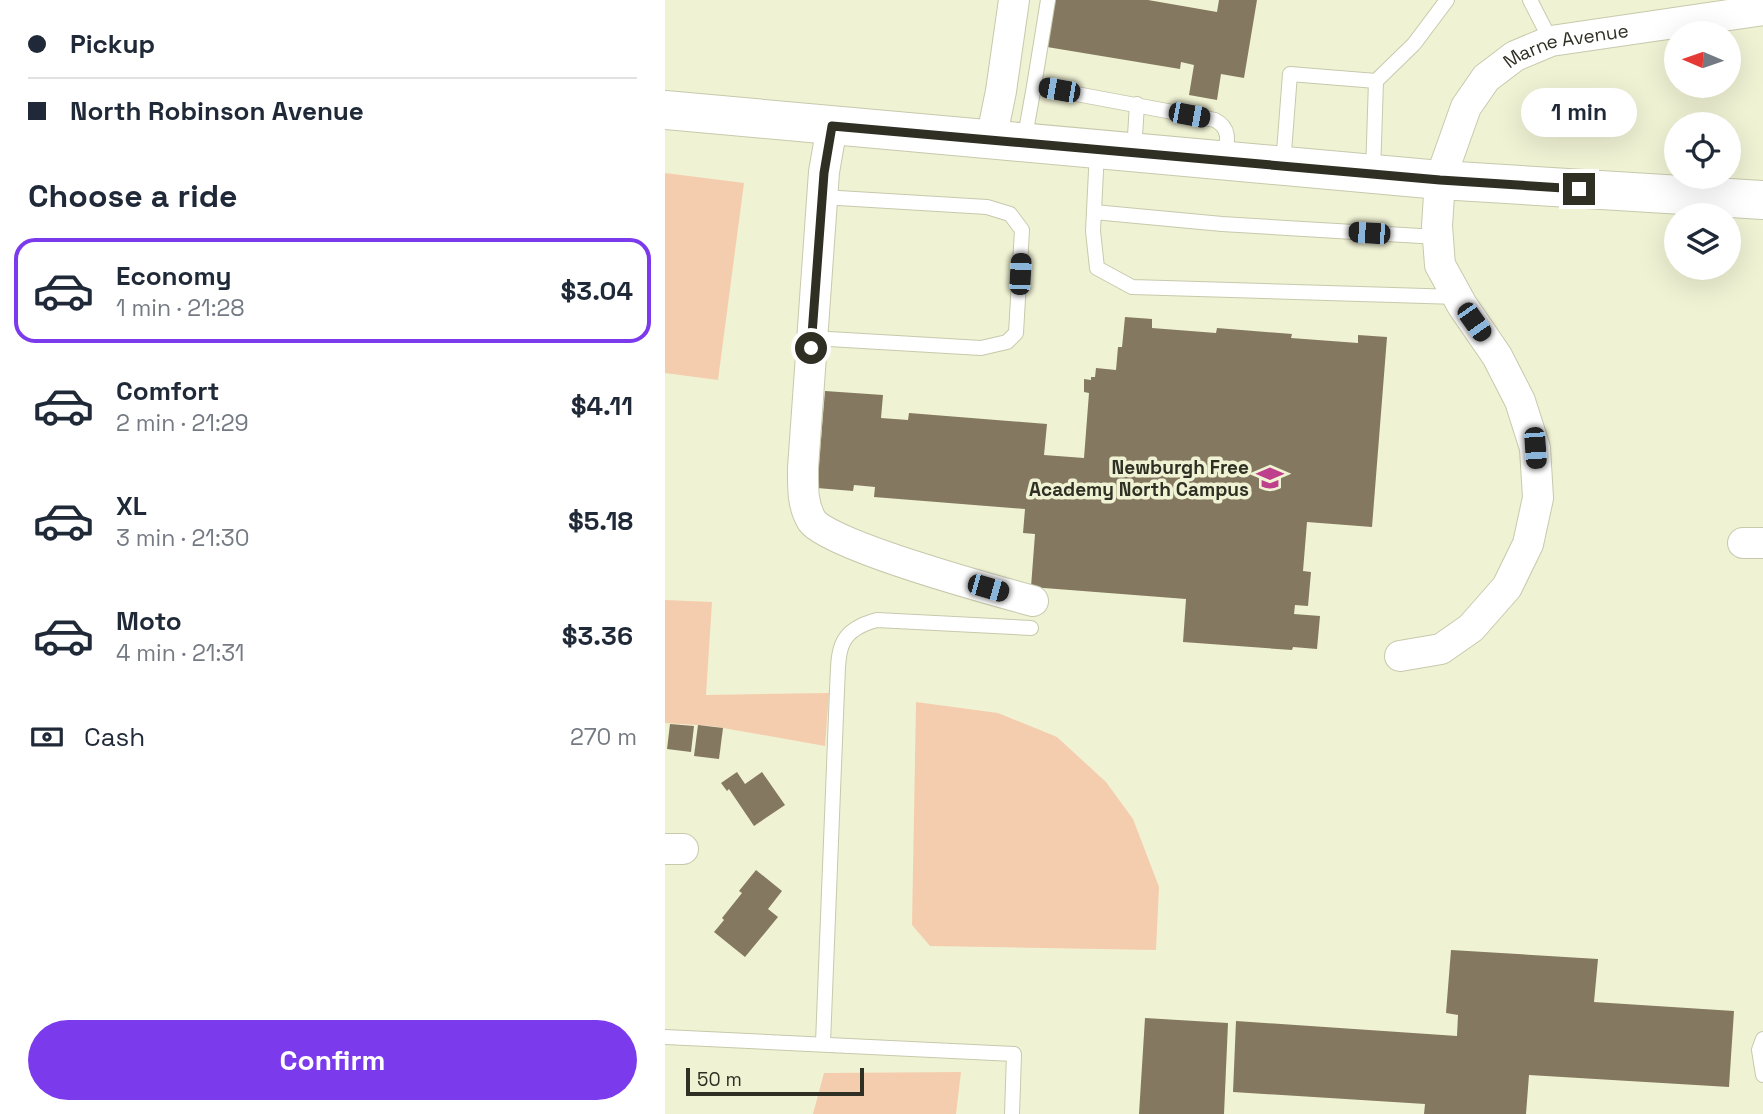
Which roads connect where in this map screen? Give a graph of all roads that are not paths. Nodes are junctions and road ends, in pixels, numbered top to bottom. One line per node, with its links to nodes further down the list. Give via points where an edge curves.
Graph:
1 (1014, 0): 12 (street, via 1001,91)
2 (1048, 0): 8 (lane)
3 (1447, 0): 7 (lane, via 1414,44)
4 (1530, 0): 6 (lane)
5 (1763, 10): 6 (street, Marne Avenue)
6 (1551, 41): 17 (street, Marne Avenue, via 1515,55 1486,78 1466,107)
7 (1376, 80): 15 (lane, via 1290,74); 16 (lane)
8 (1034, 86): 9 (lane); 12 (lane)
9 (1137, 104): 13 (lane); 14 (lane, via 1223,124 1228,134)
10 (665, 110): 11 (highway)
11 (832, 126): 12 (highway); 18 (street)
12 (1007, 142): 13 (highway)
13 (1115, 152): 14 (highway); 20 (lane)
14 (1224, 161): 15 (highway)
15 (1283, 166): 16 (highway)
16 (1373, 174): 17 (highway)
17 (1440, 180): 19 (highway); 21 (street, Marne Avenue)
18 (822, 197): 23 (street); 23 (lane, via 987,207 1010,214 1022,230 1016,332 1007,341 981,348)
19 (1763, 200)
20 (1094, 212): 21 (lane); 22 (lane, via 1097,268 1132,287)
21 (1437, 237): 22 (street, Marne Avenue, via 1440,265)
22 (1458, 297): 25 (street, Marne Avenue, via 1520,401 1535,448 1538,498 1528,544 1507,587 1471,628 1441,649)
23 (812, 338): 24 (street, via 803,487 812,522 828,534)
24 (1032, 615): 28 (lane, via 877,620 857,625 844,638 837,690)
25 (1400, 656)
26 (665, 1037): 28 (lane)
27 (1763, 1039): 29 (lane, via 1759,1050)
28 (823, 1043): 30 (lane, via 1013,1054)
29 (1763, 1075)
30 (1012, 1114)

